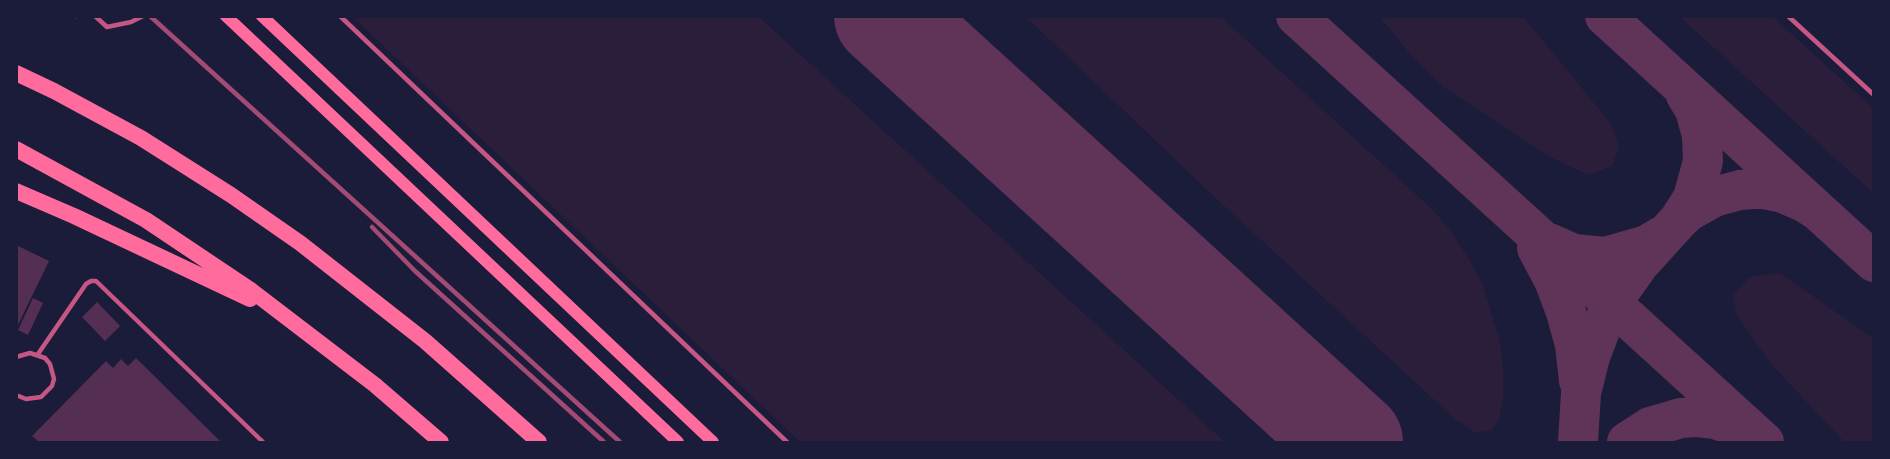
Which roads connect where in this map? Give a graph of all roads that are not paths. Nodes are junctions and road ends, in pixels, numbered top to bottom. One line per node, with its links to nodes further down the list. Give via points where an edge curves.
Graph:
1 (95, 16): 2 (lane, via 107,27)
2 (143, 16)
3 (226, 16): 18 (main road)
4 (262, 16): 19 (main road)
5 (340, 16): 20 (lane)
6 (1788, 16): 8 (lane)
7 (16, 73): 17 (highway, via 141,138 300,243 426,341)
8 (1874, 95)
9 (16, 148): 11 (highway, via 146,220)
10 (16, 191): 11 (highway)
11 (289, 318): 16 (highway)
12 (38, 354): 13 (lane); 14 (lane, via 50,364 52,386 41,398); 15 (lane, via 86,284 96,281)
13 (16, 357)
14 (16, 395)
15 (263, 442)
16 (441, 442)
17 (539, 442)
18 (678, 442)
19 (713, 442)
20 (787, 442)

